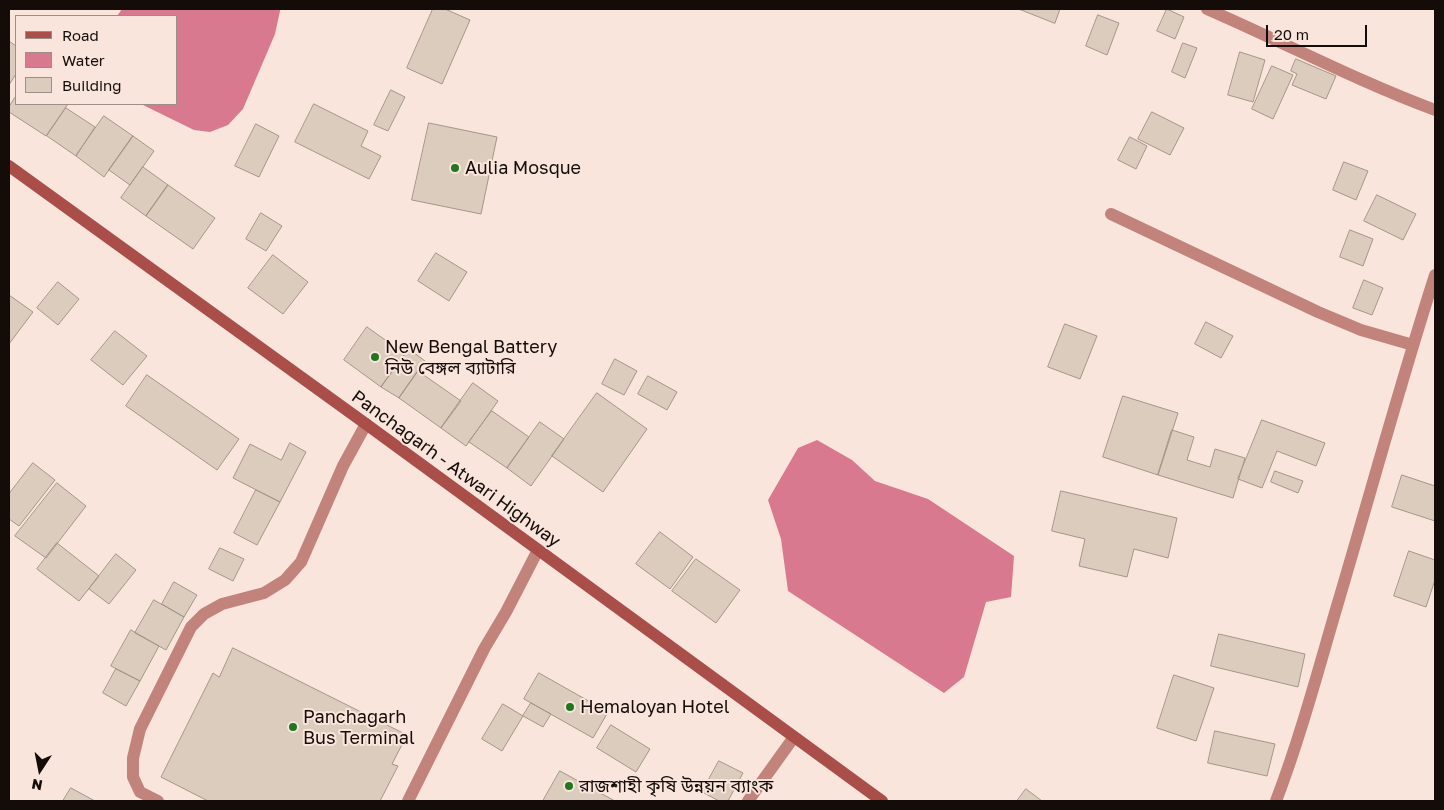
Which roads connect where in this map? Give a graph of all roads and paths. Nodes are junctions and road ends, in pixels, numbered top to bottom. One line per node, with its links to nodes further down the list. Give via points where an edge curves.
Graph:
1 (1207, 9): 2 (street)
2 (1435, 110)
3 (9, 166): 7 (main road, Panchagarh - Atwari Highway)
4 (1111, 214): 6 (street, via 1318,312 1361,330)
5 (1435, 274): 6 (street)
6 (1413, 345): 14 (street, via 1319,668)
7 (366, 424): 8 (main road, Panchagarh - Atwari Highway); 10 (street, via 343,466 301,562 285,580 264,593 222,604 191,626 140,729 133,758 133,777 140,792)
8 (538, 550): 9 (main road, Panchagarh - Atwari Highway); 11 (street, via 475,666)
9 (794, 737): 12 (street); 13 (main road, Panchagarh - Atwari Highway)
10 (158, 801)
11 (408, 801)
12 (748, 801)
13 (882, 801)
14 (1276, 801)

